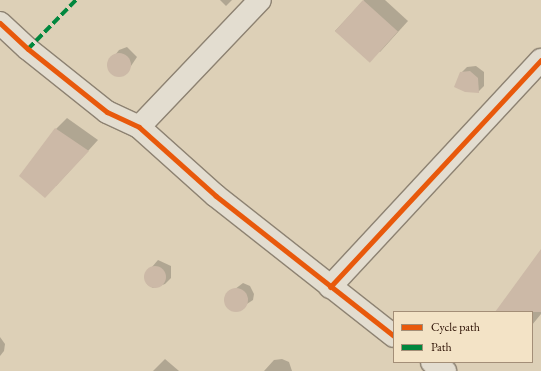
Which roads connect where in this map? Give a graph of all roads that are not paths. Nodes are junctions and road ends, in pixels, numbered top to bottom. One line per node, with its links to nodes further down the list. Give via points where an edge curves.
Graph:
1 (260, 0): 4 (street)
2 (0, 23): 4 (street, via 96,104)
3 (541, 60): 5 (street)
4 (139, 127): 5 (street, via 216,196)
5 (330, 287): 6 (street)
6 (393, 335)
7 (433, 363): 8 (street)
8 (445, 371)

